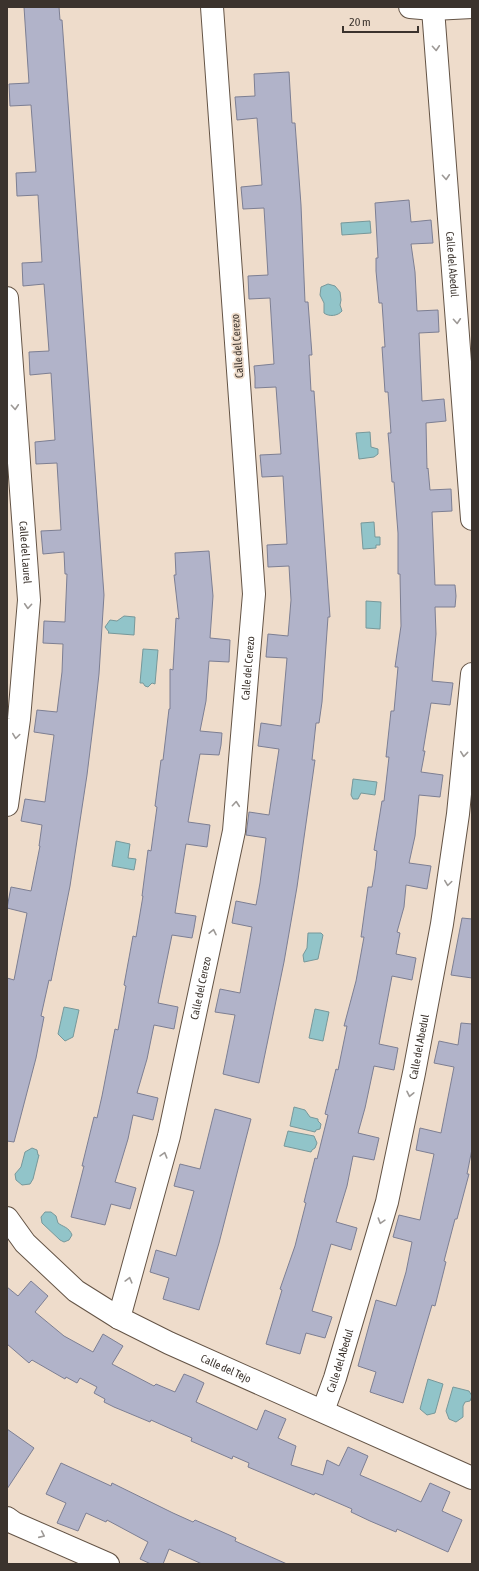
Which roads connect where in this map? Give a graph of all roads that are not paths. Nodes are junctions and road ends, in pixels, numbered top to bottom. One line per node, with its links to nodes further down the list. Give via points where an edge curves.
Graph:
1 (212, 7): 10 (street, Calle del Cerezo, one-way to 1, via 169,1136 234,831 254,594)
2 (410, 7): 4 (street)
3 (472, 7): 4 (street)
4 (433, 9): 6 (street, Calle del Abedul, one-way to 6)
5 (7, 298): 8 (street, Calle del Laurel, one-way to 8, via 29,600 19,719)
6 (472, 519)
7 (472, 674): 11 (street, Calle del Abedul, one-way to 11, via 458,814 445,908 414,1073 387,1202)
8 (7, 805)
9 (7, 1218): 10 (street, Calle del Tejo, via 25,1243 76,1291)
10 (119, 1318): 11 (street, Calle del Tejo, via 169,1343)
11 (323, 1411): 12 (street, Calle del Tejo)
12 (472, 1478)
13 (7, 1518): 14 (street, one-way to 14)
14 (108, 1564)

